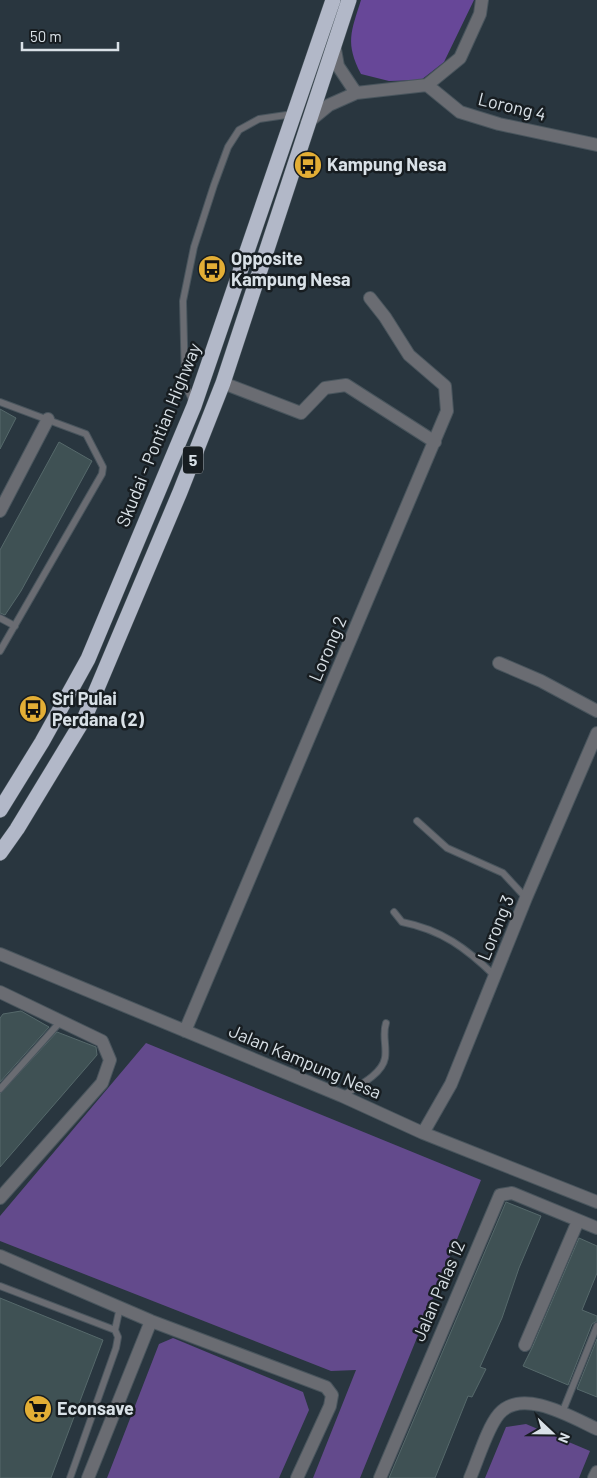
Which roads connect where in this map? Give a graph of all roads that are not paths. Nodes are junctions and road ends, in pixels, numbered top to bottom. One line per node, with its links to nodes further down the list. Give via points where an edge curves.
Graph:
1 (334, 0): 7 (highway, Skudai - Pontian Highway / 5)
2 (349, 0): 4 (highway, 5)
3 (482, 0): 5 (street, via 480,14 460,58)
4 (334, 44): 6 (street, via 338,66); 8 (highway, 5)
5 (427, 85): 6 (street); 9 (street, Lorong 4, via 460,112 499,124)
6 (356, 93): 8 (street, via 329,105)
7 (293, 114): 13 (highway, Skudai - Pontian Highway / 5); 13 (lane, via 259,119 239,130 228,147 214,185 194,247 183,301 185,384)
8 (307, 123): 11 (highway, 5)
9 (597, 145)
10 (370, 298): 15 (street, Lorong 2, via 409,355 445,386 446,411)
11 (222, 383): 15 (street, via 302,413 325,388 346,385); 25 (highway, 5, via 162,536 85,717)
12 (0, 402): 14 (lane)
13 (194, 406): 23 (highway, Skudai - Pontian Highway / 5, via 88,659)
14 (48, 419): 16 (street); 18 (lane, via 86,434 103,468)
15 (435, 442): 33 (street, Lorong 2)
16 (0, 511)
17 (0, 618): 18 (lane)
18 (15, 626): 19 (lane)
19 (0, 651)
20 (499, 663): 21 (street)
21 (597, 711)
22 (597, 733): 26 (street, Lorong 3)
23 (0, 810)
24 (417, 821): 26 (lane, via 447,848 503,873)
25 (0, 853)
26 (526, 898): 29 (street, Lorong 3)
27 (394, 912): 29 (lane, via 402,922 420,926 460,945)
28 (0, 954): 33 (street, Jalan Kampung Nesa)
29 (495, 976): 36 (street, Lorong 3, via 451,1084)
30 (1, 994): 31 (street)
31 (61, 1020): 34 (lane); 37 (street, via 102,1041 110,1060 102,1083)
32 (386, 1023): 35 (lane, via 386,1057 382,1068)
33 (185, 1031): 35 (street, Jalan Kampung Nesa)
34 (0, 1089)
35 (342, 1096): 36 (street, Jalan Kampung Nesa)
36 (423, 1133): 38 (street, Jalan Kampung Nesa)
37 (0, 1198)
38 (597, 1202)
39 (578, 1221): 40 (street, Jalan Palas 12); 47 (street); 54 (street, Jalan Palas 12, via 512,1193 500,1195)
40 (597, 1228)
41 (0, 1256): 43 (street)
42 (0, 1286): 46 (lane)
43 (120, 1306): 44 (street); 46 (lane)
44 (151, 1321): 52 (street); 53 (street, via 326,1386 332,1395 330,1406)
45 (597, 1326): 48 (lane)
46 (116, 1330): 51 (lane, via 116,1348)
47 (525, 1345)
48 (562, 1414): 49 (street); 55 (street, via 539,1404 526,1403 499,1414)
49 (597, 1429)
50 (597, 1472): 56 (street)
51 (70, 1478)
52 (88, 1478)
53 (298, 1478)
54 (380, 1478)
55 (470, 1478)
56 (594, 1478)

